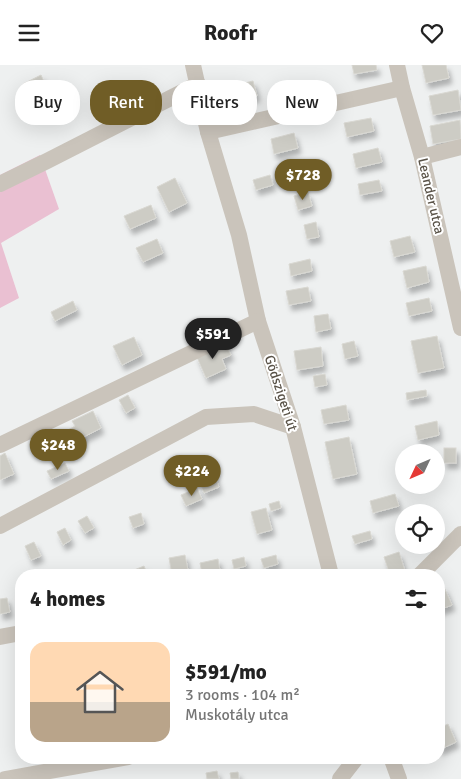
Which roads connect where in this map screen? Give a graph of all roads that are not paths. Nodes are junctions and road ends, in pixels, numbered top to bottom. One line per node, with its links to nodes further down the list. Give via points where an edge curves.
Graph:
1 (194, 65): 3 (street, Gödszigeti út)
2 (396, 65): 4 (street, Leander utca)
3 (197, 80)
4 (402, 88): 7 (street); 9 (street, Leander utca)
5 (172, 97): 10 (street)
6 (207, 125): 7 (street, Gödszigeti út)
7 (208, 132): 11 (street, Gödszigeti út, via 239,235)
8 (461, 147): 9 (street)
9 (422, 157): 12 (street, Leander utca)
10 (0, 184)
11 (258, 321): 13 (street, Gödszigeti út); 14 (street)
12 (461, 328)
13 (292, 427): 15 (street, via 254,414 206,417); 17 (street, Gödszigeti út)
14 (0, 445)
15 (0, 526)
16 (459, 541): 18 (street)
17 (329, 569)
18 (427, 569)
19 (15, 634): 20 (street)
20 (0, 637)
21 (89, 764): 24 (street)
22 (352, 764): 25 (street)
23 (394, 764): 26 (street)
24 (5, 779)
25 (340, 779)
26 (399, 779)

